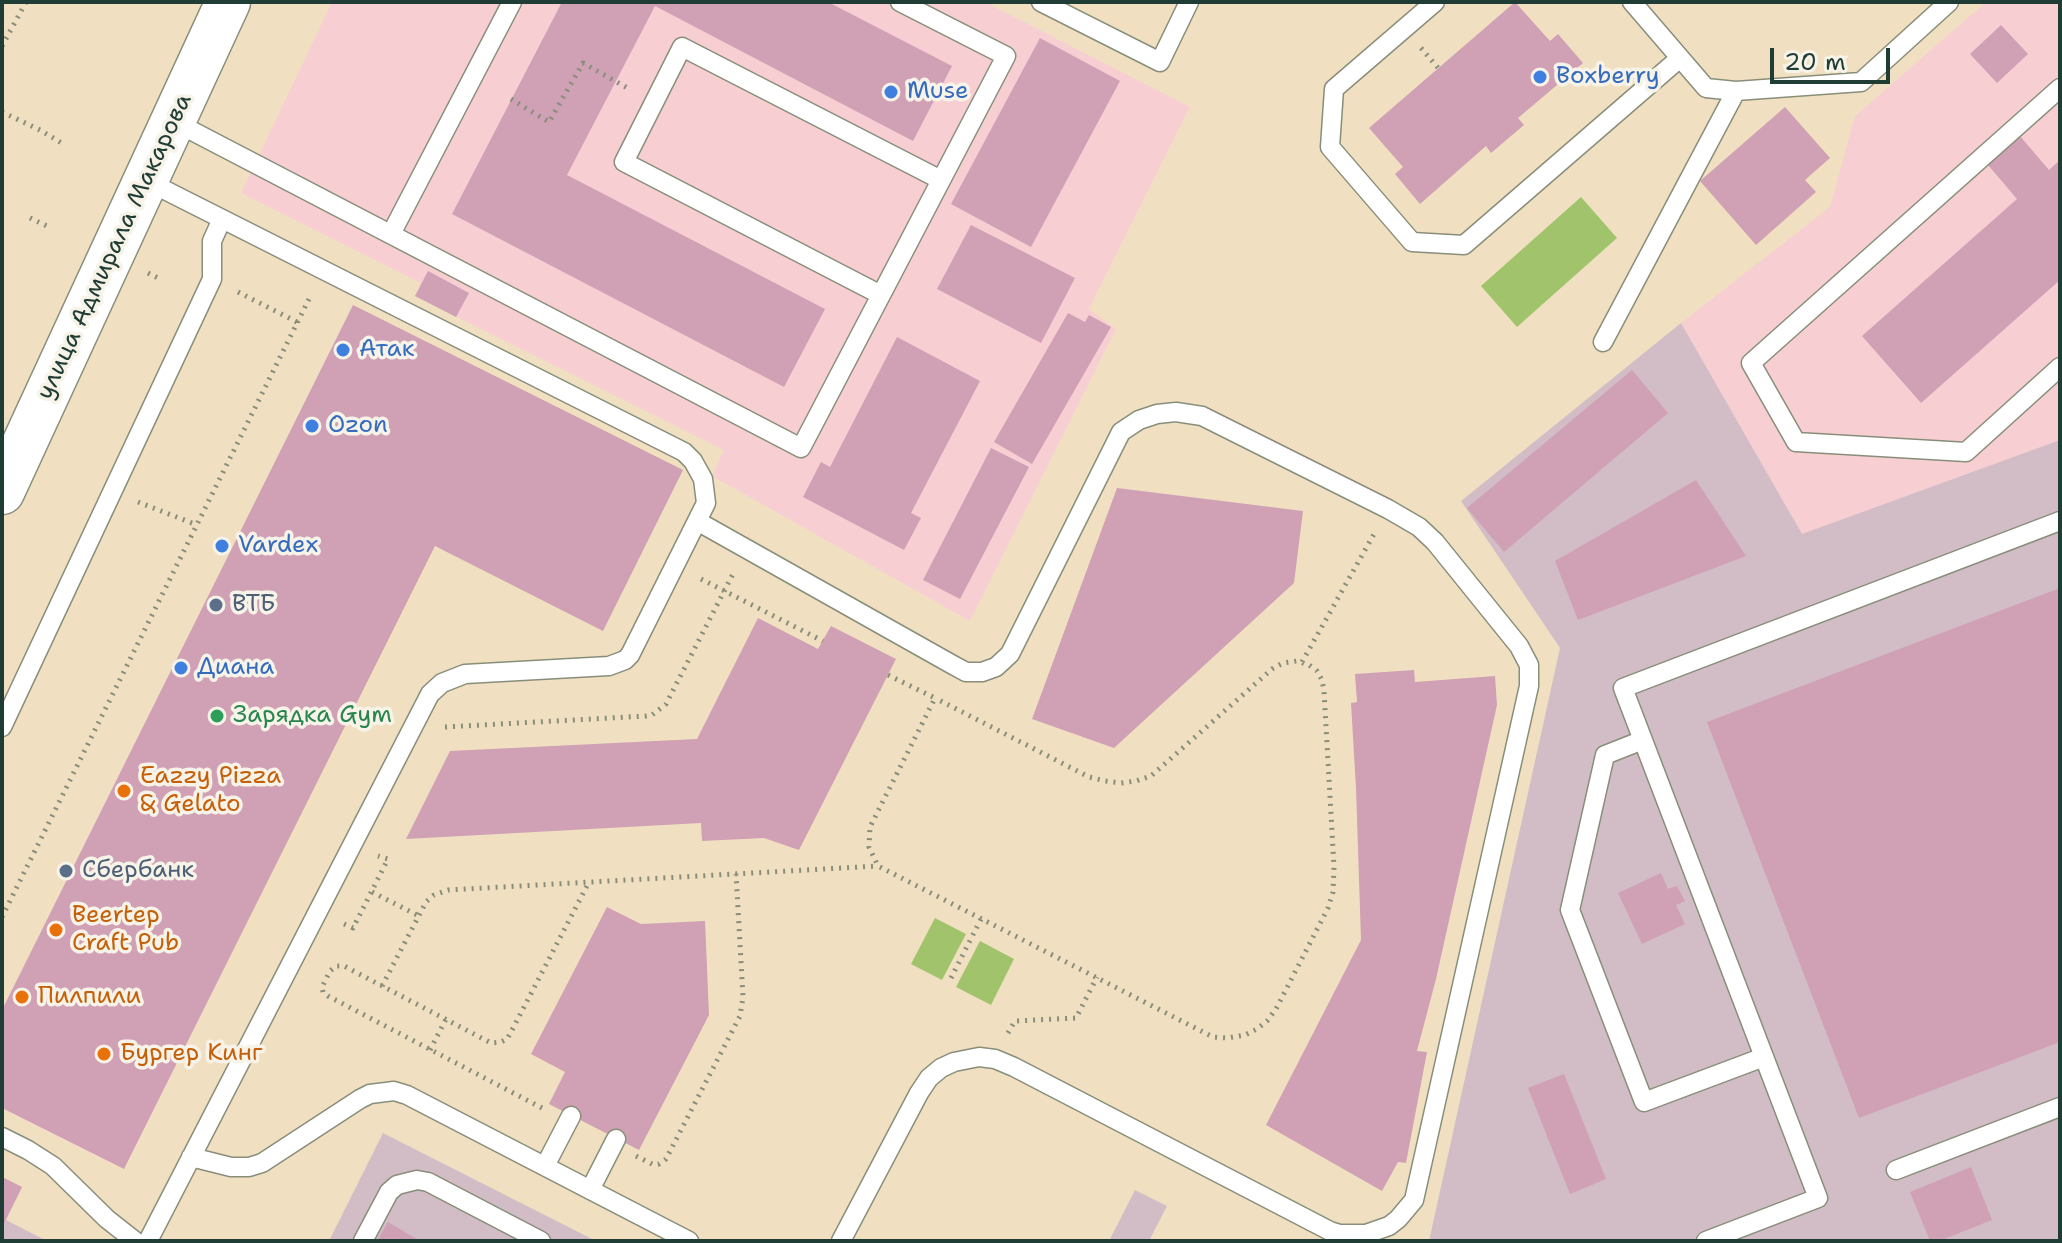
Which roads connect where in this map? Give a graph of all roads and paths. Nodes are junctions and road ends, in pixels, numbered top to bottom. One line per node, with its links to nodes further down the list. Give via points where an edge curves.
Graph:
1 (26, 2): 10 (path)
2 (228, 2): 17 (street, улица Адмирала Макарова)
3 (512, 2): 24 (lane)
4 (900, 2): 20 (lane, via 1006,56)
5 (1041, 2): 6 (lane, via 1160,62)
6 (1189, 2)
7 (1435, 2): 11 (lane, via 1334,89 1330,147 1412,242 1464,245)
8 (1632, 2): 11 (lane)
9 (1949, 2): 14 (lane, via 1861,82)
10 (2, 46)
11 (1680, 58): 14 (lane, via 1706,88)
12 (615, 82): 15 (path, via 583,63 549,122)
13 (2060, 88): 30 (lane, via 1751,363 1796,442 1966,452)
14 (1736, 91): 29 (lane)
15 (511, 99)
16 (2, 112): 18 (path)
17 (173, 121): 19 (street, улица Адмирала Макарова); 24 (lane)
18 (65, 145)
19 (145, 180): 22 (lane); 31 (street, улица Адмирала Макарова)
20 (941, 180): 27 (lane); 27 (lane, via 682,47 624,162)
21 (30, 218): 23 (path)
22 (222, 219): 25 (lane); 26 (lane, via 212,241)
23 (47, 226)
24 (391, 234): 27 (lane, via 801,448)
25 (323, 270): 28 (path); 34 (lane, via 684,452 700,471 706,491)
26 (212, 279): 28 (path); 32 (lane)
27 (881, 295)
28 (297, 322): 36 (path)
29 (1603, 342)
30 (2060, 367)
31 (2, 492)
32 (111, 492): 36 (path); 42 (lane)
33 (1388, 509): 34 (lane, via 1202,416 1176,412 1139,420 1121,432 1010,654 982,672 966,672); 39 (path); 74 (lane, via 1435,542 1519,646 1530,673 1411,1205 1380,1230 1354,1235 1330,1231 1014,1067 979,1057 954,1062 929,1078)
34 (697, 521): 37 (lane)
35 (2060, 521): 43 (lane, via 1623,688)
36 (197, 525): 50 (path)
37 (675, 565): 38 (path); 65 (lane, via 630,655 621,662 465,674 430,694)
38 (823, 641)
39 (1302, 662): 41 (path, via 1272,669 1151,776 1121,783 1089,777); 53 (path, via 1317,671 1324,691 1335,880 1328,908 1276,1009 1245,1035 1213,1037)
40 (888, 675): 41 (path)
41 (935, 698): 45 (path, via 870,827 869,847)
42 (2, 727)
43 (1643, 740): 59 (lane); 59 (lane, via 1605,755 1570,910 1575,925 1644,1102)
44 (388, 859): 48 (path)
45 (878, 866): 46 (path); 51 (path)
46 (736, 874): 47 (path); 64 (path, via 740,1016 666,1159 654,1165)
47 (589, 882): 49 (path, via 448,890 426,902); 56 (path, via 507,1039 491,1043)
48 (372, 892): 49 (path); 52 (path)
49 (419, 916): 55 (path)
50 (2, 917)
51 (981, 919): 53 (path); 54 (path)
52 (353, 928)
53 (1097, 977): 57 (path, via 1076,1018)
54 (951, 978)
55 (382, 986): 56 (path); 58 (path, via 339,965 330,971 322,990)
56 (446, 1019): 58 (path)
57 (1015, 1021)
58 (430, 1050): 61 (path)
59 (1764, 1057): 75 (lane, via 1818,1198)
60 (2060, 1107): 67 (lane)
61 (562, 1115): 66 (lane)
62 (2, 1137): 69 (lane, via 53,1166)
63 (616, 1139): 68 (lane)
64 (636, 1156)
65 (191, 1157): 66 (lane, via 231,1167 262,1163 360,1099 394,1091); 70 (lane)
66 (545, 1166): 68 (lane)
67 (1896, 1170)
68 (590, 1190): 73 (lane)
69 (135, 1241)
70 (148, 1241)
71 (363, 1241): 72 (lane, via 389,1192 417,1180)
72 (541, 1241)
73 (689, 1241)
74 (841, 1241)
75 (1706, 1241)

